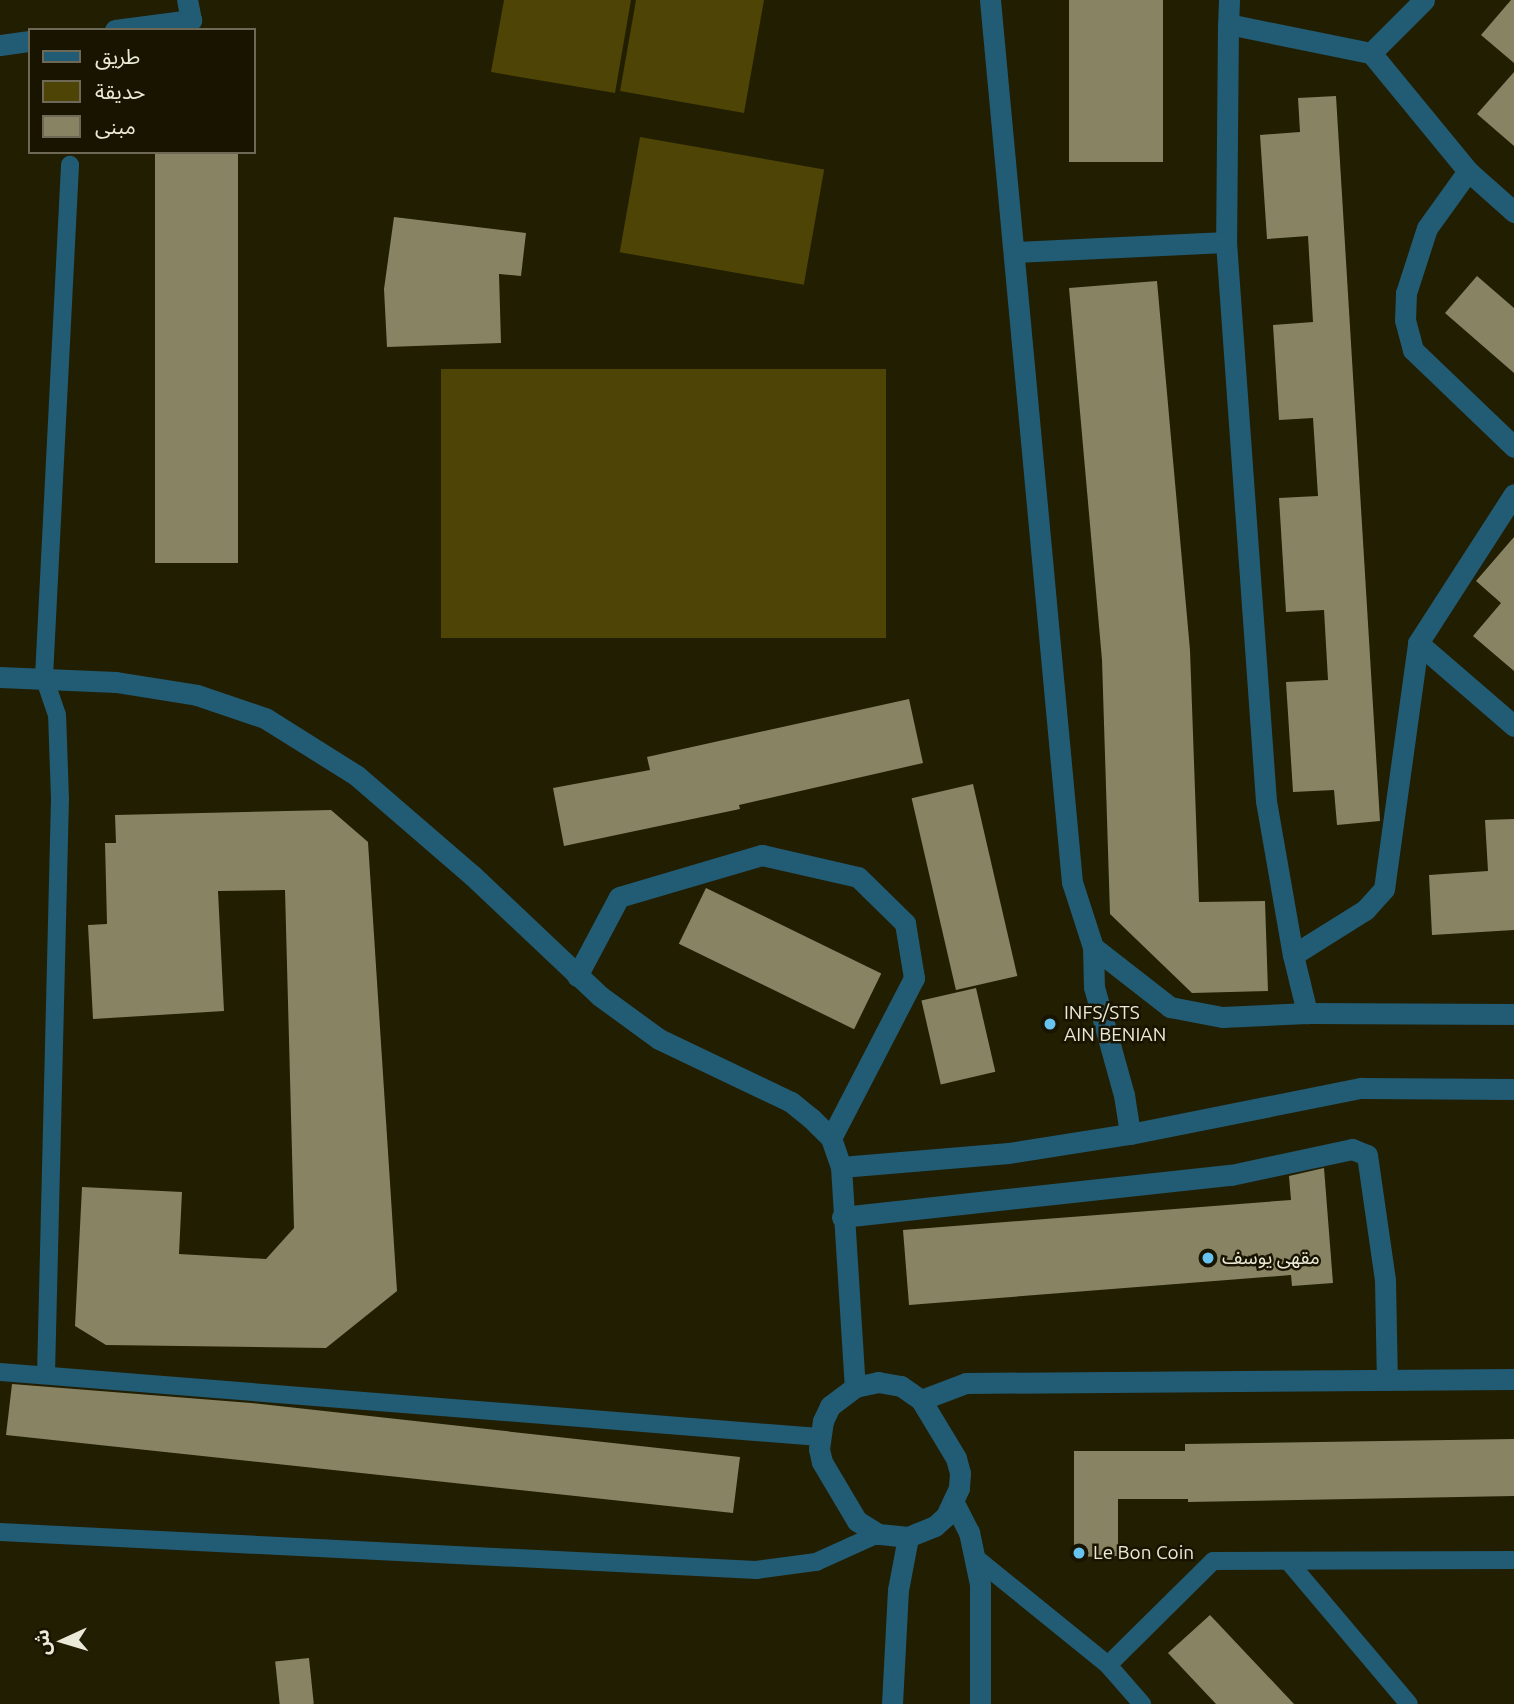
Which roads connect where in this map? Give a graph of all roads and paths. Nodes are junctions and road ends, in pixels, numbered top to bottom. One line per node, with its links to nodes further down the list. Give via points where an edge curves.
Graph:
1 (187, 0): 6 (street, via 191,20)
2 (990, 0): 14 (street)
3 (1229, 0): 5 (street)
4 (1424, 0): 9 (street)
5 (1228, 24): 9 (street); 13 (street)
6 (131, 28)
7 (28, 41): 8 (street)
8 (0, 44)
9 (1371, 53): 11 (street)
10 (70, 165): 19 (lane)
11 (1468, 171): 12 (street); 15 (street, via 1427,228 1406,293 1405,320 1413,350)
12 (1514, 212)
13 (1226, 242): 14 (street); 22 (street, via 1266,801)
14 (1014, 252): 21 (street, via 1072,882)
15 (1514, 447)
16 (1514, 494): 17 (street)
17 (1418, 643): 20 (street); 22 (street, via 1384,889 1365,910)
18 (0, 677): 19 (street)
19 (44, 677): 23 (street, via 197,695 265,718 356,775 472,875); 32 (lane, via 57,715 60,799)
20 (1514, 726)
21 (1093, 947): 24 (street, via 1170,1007 1222,1017); 27 (street, via 1094,987)
22 (1293, 955): 24 (street)
23 (577, 976): 28 (street, via 659,1039 791,1102); 28 (street, via 619,897 762,855 858,877 905,923 914,978)
24 (1307, 1013): 25 (street)
25 (1514, 1014)
26 (1514, 1089): 27 (street, via 1361,1088)
27 (1130, 1134): 29 (street, via 1008,1153)
28 (831, 1138): 29 (street)
29 (841, 1167): 30 (street)
30 (842, 1217): 34 (street, via 1231,1175 1352,1149 1367,1155 1385,1280); 35 (street)
31 (0, 1371): 32 (lane)
32 (46, 1375): 37 (lane)
33 (1514, 1379): 34 (street)
34 (1387, 1380): 36 (street, via 966,1383)
35 (855, 1387): 36 (street, via 878,1382 901,1386); 37 (street, via 830,1406)
36 (920, 1400): 38 (street, via 956,1458 960,1473)
37 (819, 1437): 40 (street, via 822,1462 849,1511)
38 (954, 1503): 41 (street, via 936,1526); 42 (street)
39 (0, 1532): 40 (lane, via 756,1570 816,1562)
40 (878, 1534): 41 (street)
41 (908, 1538): 46 (street, via 898,1590)
42 (976, 1558): 45 (lane); 47 (street)
43 (1514, 1560): 44 (lane)
44 (1288, 1561): 45 (lane, via 1213,1561); 49 (lane)
45 (1108, 1665): 48 (lane)
46 (892, 1704)
47 (980, 1704)
48 (1142, 1704)
49 (1409, 1704)

